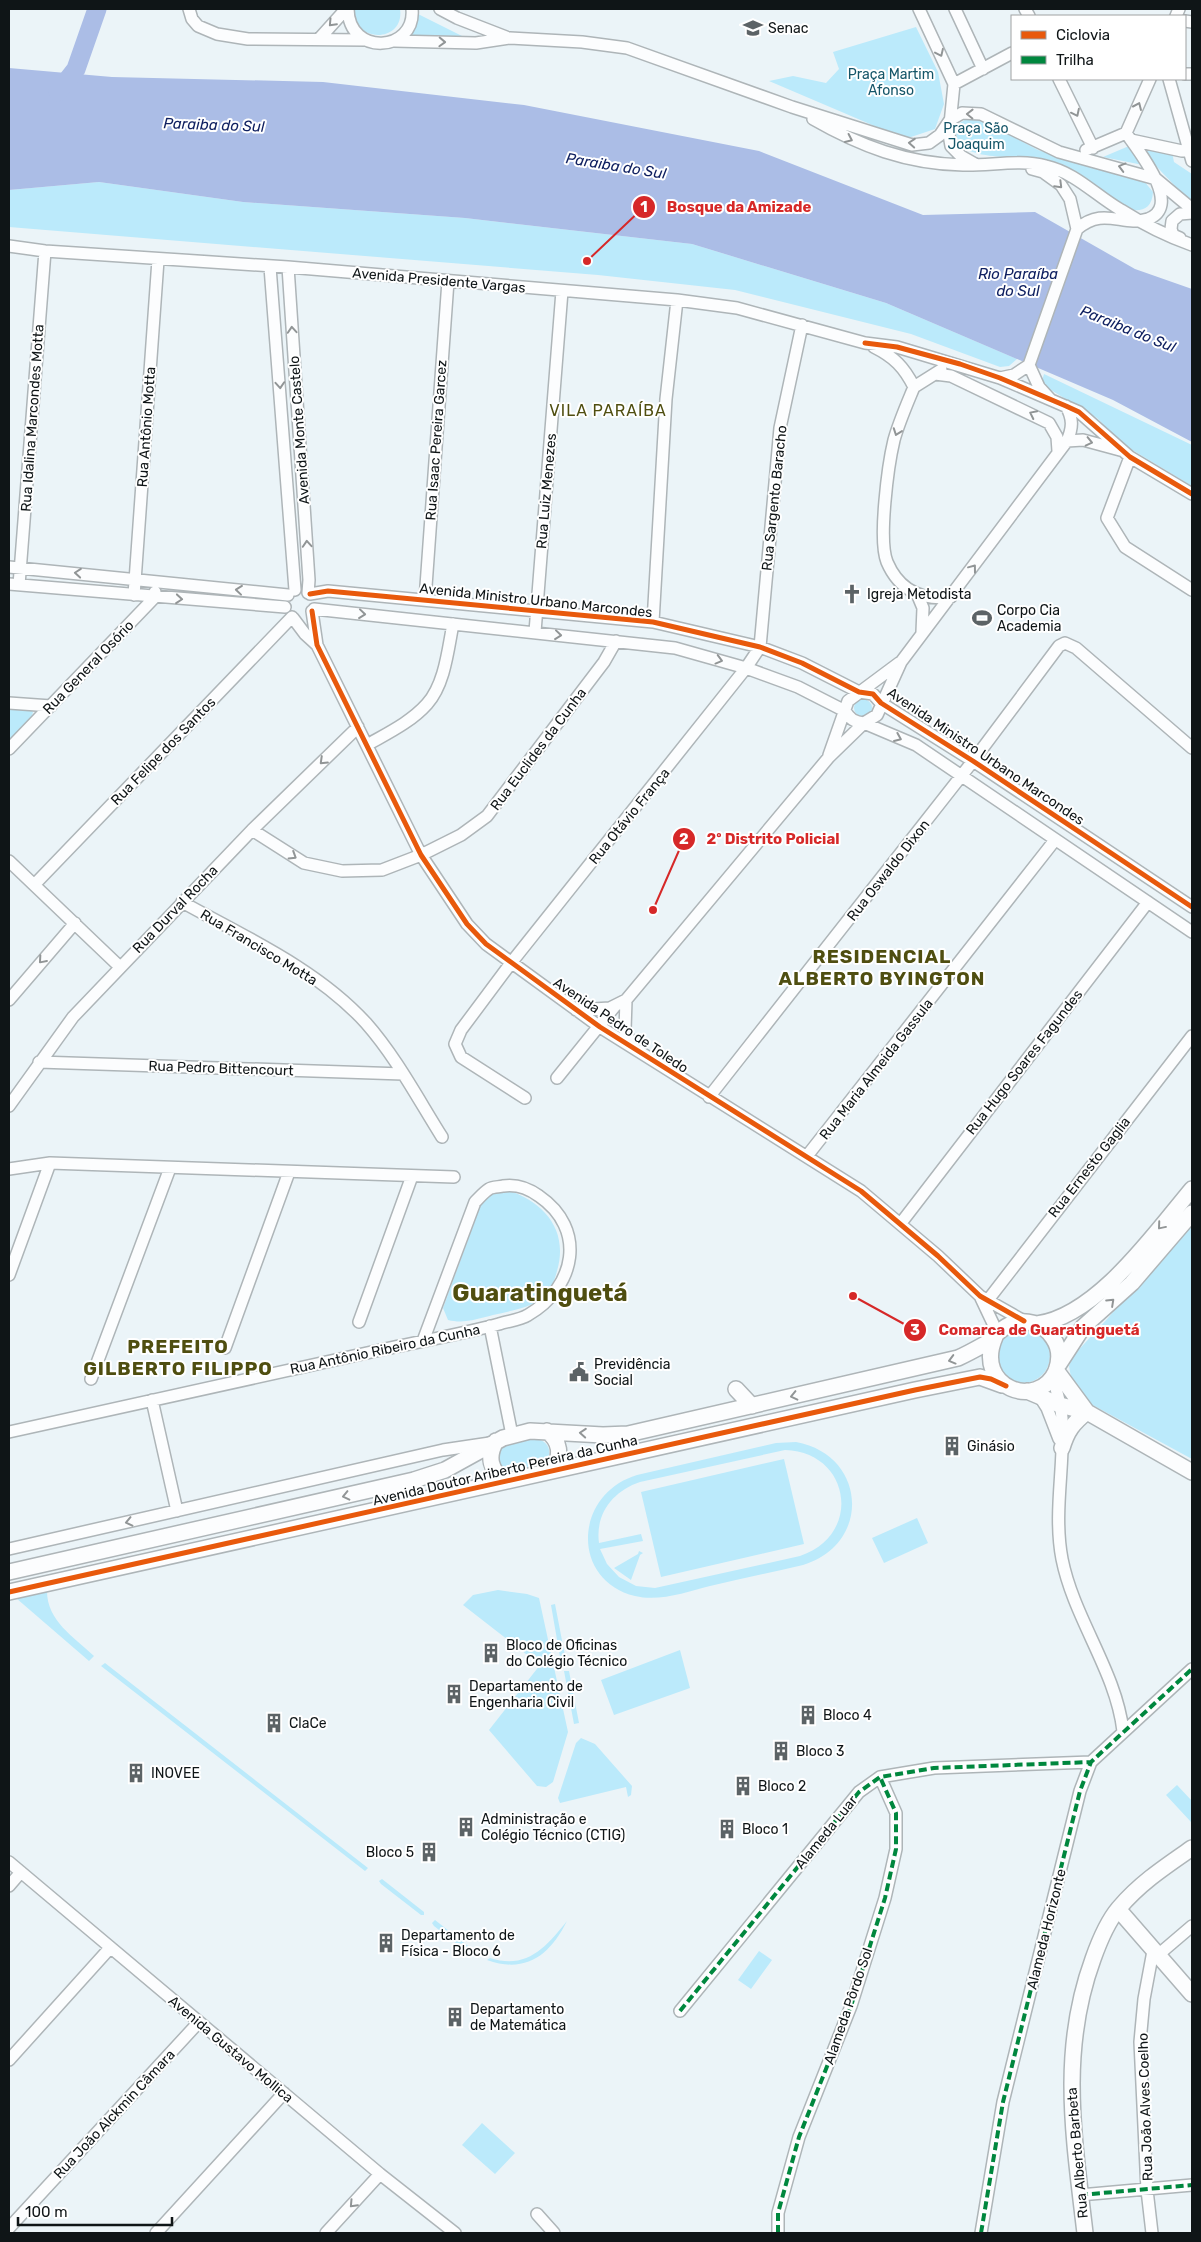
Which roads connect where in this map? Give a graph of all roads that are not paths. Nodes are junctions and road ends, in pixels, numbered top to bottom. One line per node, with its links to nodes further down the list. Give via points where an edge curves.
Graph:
1 (347, 9): 8 (street, one-way to 8); 9 (street, via 352,27)
2 (412, 9): 10 (street, via 409,25)
3 (440, 9): 7 (street)
4 (955, 9): 12 (street)
5 (189, 10): 8 (street, via 198,26 217,34 248,39)
6 (923, 10): 16 (street, one-way to 16)
7 (510, 38): 10 (street, one-way to 7, via 476,43); 17 (street, via 627,48)
8 (319, 39): 9 (street)
9 (366, 40): 10 (street, via 375,43)
10 (394, 40)
11 (1011, 54): 12 (street)
12 (983, 69): 16 (street)
13 (1060, 80): 20 (street, one-way to 20)
14 (1150, 80): 19 (street, one-way to 14)
15 (1169, 80): 22 (street)
16 (954, 84): 18 (street)
17 (792, 107): 18 (street, one-way to 17, via 940,135 929,143 912,145); 23 (street, one-way to 23, via 847,139 878,152 910,160)
18 (950, 120): 21 (street, one-way to 18, via 981,114 962,113); 23 (street, via 948,134 951,146)
19 (1128, 137): 20 (street); 22 (street); 25 (street)
20 (1094, 148): 21 (street)
21 (1069, 154): 25 (street, one-way to 21)
22 (1191, 155)
23 (975, 164): 24 (street)
24 (1016, 164): 28 (street, via 1045,166 1069,174); 29 (street, one-way to 29, via 1043,172 1061,185 1070,199)
25 (1156, 178): 26 (street); 28 (street, via 1162,196 1160,204 1148,219)
26 (1192, 209)
27 (1192, 214): 30 (street, via 1174,217 1170,229 1173,235)
28 (1138, 220): 29 (street, via 1101,218 1087,221); 30 (street)
29 (1077, 231): 41 (street)
30 (1192, 245)
31 (9, 246): 32 (street, Avenida Presidente Vargas)
32 (45, 252): 33 (street, Avenida Presidente Vargas); 52 (street, Rua Idalina Marcondes Motta)
33 (158, 260): 34 (street, Avenida Presidente Vargas); 53 (street, Rua Antônio Motta)
34 (270, 267): 35 (street, Avenida Presidente Vargas); 57 (street, Avenida Monte Castelo, one-way to 57)
35 (288, 268): 36 (street, Avenida Presidente Vargas); 58 (street, Avenida Monte Castelo, one-way to 35)
36 (448, 281): 37 (street, Avenida Presidente Vargas); 63 (street, Rua Isaac Pereira Garcez)
37 (562, 290): 38 (street, Avenida Presidente Vargas); 66 (street, Rua Luiz Menezes)
38 (676, 300): 39 (street, Avenida Presidente Vargas, via 737,308); 68 (street, via 666,400)
39 (802, 326): 40 (street, Avenida Presidente Vargas); 74 (street, Rua Sargento Baracho, via 780,428)
40 (866, 343): 42 (street, Avenida Presidente Vargas, via 897,347); 45 (street, Avenida Presidente Vargas, via 898,361)
41 (1029, 363): 44 (street, via 1014,375); 46 (street, via 1039,387)
42 (960, 364): 43 (street); 44 (street, Avenida Presidente Vargas)
43 (935, 374): 45 (street); 49 (street, one-way to 43, via 1057,437 1049,423 951,376)
44 (1000, 378): 46 (street, Avenida Presidente Vargas)
45 (914, 387): 61 (street, one-way to 61, via 894,439 887,482 884,536 886,560 896,577)
46 (1051, 401): 47 (street, Avenida Presidente Vargas)
47 (1066, 406): 48 (street, via 1072,418); 50 (street, Avenida Presidente Vargas, via 1079,412)
48 (1068, 441): 49 (street); 50 (street, one-way to 50, via 1083,440)
49 (1058, 451): 62 (street, one-way to 49)
50 (1127, 454): 51 (street); 56 (street, via 1107,518 1125,548)
51 (1192, 494)
52 (15, 567): 53 (street, one-way to 52); 55 (street, Rua Idalina Marcondes Motta)
53 (136, 578): 54 (street); 59 (street, Rua Antônio Motta)
54 (156, 580): 57 (street, one-way to 54); 60 (street)
55 (14, 585): 59 (street)
56 (1192, 590)
57 (292, 593): 58 (street); 64 (street)
58 (309, 593): 63 (street, Avenida Ministro Urbano Marcondes, via 328,591); 65 (street, via 314,601)
59 (134, 595): 60 (street)
60 (155, 596): 64 (street, one-way to 64); 80 (street, Rua General Osório)
61 (918, 596): 62 (street, via 934,599); 71 (street, via 923,608)
62 (951, 596): 71 (street)
63 (425, 600): 66 (street, Avenida Ministro Urbano Marcondes)
64 (285, 607): 67 (street)
65 (313, 610): 67 (street, via 302,619); 69 (street, one-way to 69); 73 (street)
66 (537, 610): 68 (street, Avenida Ministro Urbano Marcondes); 70 (street, Rua Luiz Menezes)
67 (293, 618): 73 (street); 94 (street, Rua Felipe dos Santos)
68 (653, 622): 74 (street, Avenida Ministro Urbano Marcondes)
69 (453, 624): 70 (street); 84 (street, via 444,670 428,703 402,725)
70 (535, 632): 72 (street, one-way to 72)
71 (922, 634): 75 (street)
72 (616, 641): 76 (street, one-way to 76, via 675,648); 92 (street, Rua Euclides da Cunha, via 604,662 487,816 461,836)
73 (318, 645): 83 (street, Avenida Pedro de Toledo)
74 (760, 647): 76 (street, Rua Sargento Baracho); 77 (street, Avenida Ministro Urbano Marcondes, via 802,663)
75 (901, 662): 77 (street); 79 (street)
76 (746, 668): 81 (street, via 798,687); 100 (street, Rua Otávio França)
77 (859, 692): 79 (street, Avenida Ministro Urbano Marcondes, via 873,694); 81 (street, via 848,701)
78 (9, 703): 80 (street)
79 (881, 703): 82 (street, via 877,715); 88 (street, Avenida Ministro Urbano Marcondes)
80 (51, 706): 86 (street, Rua General Osório)
81 (845, 710): 82 (street, via 855,722); 87 (street)
82 (864, 723): 87 (street); 89 (street, one-way to 89, via 916,745)
83 (358, 727): 84 (street, Avenida Pedro de Toledo); 90 (street, Rua Durval Rocha, one-way to 90)
84 (367, 745): 92 (street, Avenida Pedro de Toledo)
85 (1192, 748): 88 (street, Rua Oswaldo Dixon, via 1076,648 1065,643 1055,650)
86 (9, 749)
87 (828, 757): 103 (street)
88 (973, 761): 89 (street, Rua Oswaldo Dixon); 97 (street, Avenida Ministro Urbano Marcondes)
89 (961, 776): 91 (street); 111 (street, Rua Oswaldo Dixon)
90 (252, 830): 92 (street, Rua Euclides da Cunha, one-way to 92, via 304,863 342,871 382,870); 95 (street, Rua Durval Rocha)
91 (1055, 840): 96 (street); 115 (street, Rua Maria Almeida Gassula)
92 (420, 855): 100 (street, Avenida Pedro de Toledo, via 467,924)
93 (9, 861): 94 (street)
94 (35, 884): 98 (street)
95 (182, 902): 101 (street, Rua Durval Rocha); 109 (street, Rua Francisco Motta, via 278,955 327,988 366,1023)
96 (1148, 902): 99 (street); 124 (street, Rua Hugo Soares Fagundes)
97 (1192, 907)
98 (75, 923): 101 (street); 102 (street, one-way to 102)
99 (1192, 932)
100 (511, 963): 104 (street, Avenida Pedro de Toledo); 112 (street, Rua Otávio França, via 461,1030 455,1044 462,1057)
101 (120, 967): 108 (street, Rua Durval Rocha, via 73,1016)
102 (9, 1000)
103 (621, 1006): 104 (street); 105 (street); 107 (street, via 625,1030)
104 (576, 1010): 105 (street, Avenida Pedro de Toledo)
105 (604, 1029): 107 (street, Avenida Pedro de Toledo); 110 (street)
106 (1192, 1036): 126 (street, Rua Ernesto Gaglia)
107 (633, 1047): 111 (street, Avenida Pedro de Toledo)
108 (38, 1062): 109 (street, Rua Pedro Bittencourt); 113 (street, Rua Durval Rocha)
109 (403, 1074): 114 (street, Rua Francisco Motta)
110 (557, 1078)
111 (709, 1097): 115 (street, Avenida Pedro de Toledo)
112 (525, 1098)
113 (9, 1106)
114 (442, 1137)
115 (807, 1156): 124 (street, Avenida Pedro de Toledo)
116 (50, 1163): 117 (street); 118 (street); 125 (street)
117 (12, 1166)
118 (170, 1168): 119 (street); 134 (street)
119 (289, 1172): 120 (street); 132 (street)
120 (412, 1176): 121 (street); 127 (street)
121 (454, 1177)
122 (1192, 1189): 128 (main road, one-way to 128, via 1140,1252 1093,1296 1073,1312 1051,1322)
123 (1192, 1213): 133 (main road, one-way to 123, via 1083,1327 1132,1283)
124 (901, 1222): 126 (street, Avenida Pedro de Toledo)
125 (9, 1275)
126 (984, 1298): 128 (street, Avenida Pedro de Toledo); 130 (street, Avenida Pedro de Toledo)
127 (358, 1322)
128 (1030, 1323): 130 (main road, via 1010,1324); 133 (main road, via 1054,1338 1059,1352)
129 (490, 1326): 131 (street, Rua Antônio Ribeiro da Cunha); 131 (street, Rua Antônio Ribeiro da Cunha, via 527,1316 548,1300 563,1282 569,1261 563,1220 550,1203 529,1189 510,1185 489,1189 475,1202); 144 (street)
130 (996, 1335): 135 (main road, via 990,1349 990,1365 994,1375); 140 (main road, Avenida Doutor Ariberto Pereira da Cunha, one-way to 140, via 958,1358)
131 (423, 1341): 138 (street, Rua Antônio Ribeiro da Cunha)
132 (225, 1348)
133 (1056, 1371): 137 (main road); 139 (street); 141 (main road)
134 (91, 1379)
135 (1006, 1386): 137 (main road); 147 (main road, Avenida Doutor Ariberto Pereira da Cunha, via 980,1378 924,1388)
136 (736, 1389): 140 (main road)
137 (1034, 1394): 139 (main road); 146 (street, via 1047,1408)
138 (152, 1400): 143 (street, Rua Antônio Ribeiro da Cunha); 150 (street)
139 (1060, 1405): 141 (main road); 146 (street)
140 (752, 1406): 142 (main road, Avenida Doutor Ariberto Pereira da Cunha, one-way to 142, via 628,1434)
141 (1087, 1412): 146 (main road, via 1066,1432); 148 (main road)
142 (547, 1431): 144 (main road, Avenida Doutor Ariberto Pereira da Cunha); 147 (main road, via 559,1445)
143 (9, 1432)
144 (512, 1435): 145 (main road, Avenida Doutor Ariberto Pereira da Cunha)
145 (496, 1442): 149 (main road, via 490,1451 490,1462); 150 (street, Avenida Doutor Ariberto Pereira da Cunha, via 443,1450); 152 (main road, Avenida Doutor Ariberto Pereira da Cunha, one-way to 152, via 445,1470 414,1480)
146 (1062, 1448): 155 (street, via 1058,1527 1062,1559 1070,1589 1120,1710)
147 (554, 1470): 149 (main road, Avenida Doutor Ariberto Pereira da Cunha)
148 (1192, 1472)
149 (505, 1481): 153 (main road, Avenida Doutor Ariberto Pereira da Cunha)
150 (176, 1511): 151 (street, Avenida Doutor Ariberto Pereira da Cunha, one-way to 151)
151 (9, 1549)
152 (9, 1572)
153 (9, 1592)
154 (1192, 1669): 155 (street, Alameda Horizonte)
155 (1123, 1732): 156 (street, Alameda Horizonte)
156 (1091, 1762): 157 (street, Alameda Luar, via 934,1768); 182 (street, Alameda Horizonte, via 1080,1791 1003,2102)
157 (880, 1777): 167 (street, Alameda Luar, via 859,1792); 181 (street, Alameda Pôrdo Sol, via 896,1813 894,1857 885,1898 851,2006 799,2137 778,2213)
158 (1192, 1848): 162 (main road, Rua Alberto Barbeta, via 1152,1875)
159 (9, 1862): 160 (street, Avenida Gustavo Mollica)
160 (21, 1872): 161 (street); 164 (street, Avenida Gustavo Mollica)
161 (9, 1886)
162 (1118, 1909): 165 (main road); 174 (main road, Rua Alberto Barbeta, via 1099,1943 1084,1984 1074,2032 1070,2089)
163 (1192, 1926): 165 (street)
164 (110, 1948): 168 (street, Avenida Gustavo Mollica); 169 (street)
165 (1155, 1953): 166 (main road); 173 (street, Rua João Alves Coelho, via 1144,1999 1140,2042)
166 (1192, 1994)
167 (680, 2011)
168 (199, 2022): 170 (street, Avenida Gustavo Mollica); 176 (street, Rua João Alckmin Câmara)
169 (9, 2060)
170 (284, 2094): 171 (street, Avenida Gustavo Mollica); 177 (street)
171 (380, 2174): 178 (street, one-way to 178); 179 (street, Avenida Gustavo Mollica)
172 (1192, 2185): 173 (street)
173 (1147, 2190): 174 (street); 184 (street, Rua João Alves Coelho)
174 (1080, 2195): 183 (main road, Rua Alberto Barbeta)
175 (537, 2214): 180 (street)
176 (9, 2228)
177 (159, 2232)
178 (326, 2233)
179 (455, 2233)
180 (554, 2233)
181 (778, 2233)
182 (980, 2233)
183 (1085, 2233)
184 (1152, 2233)

